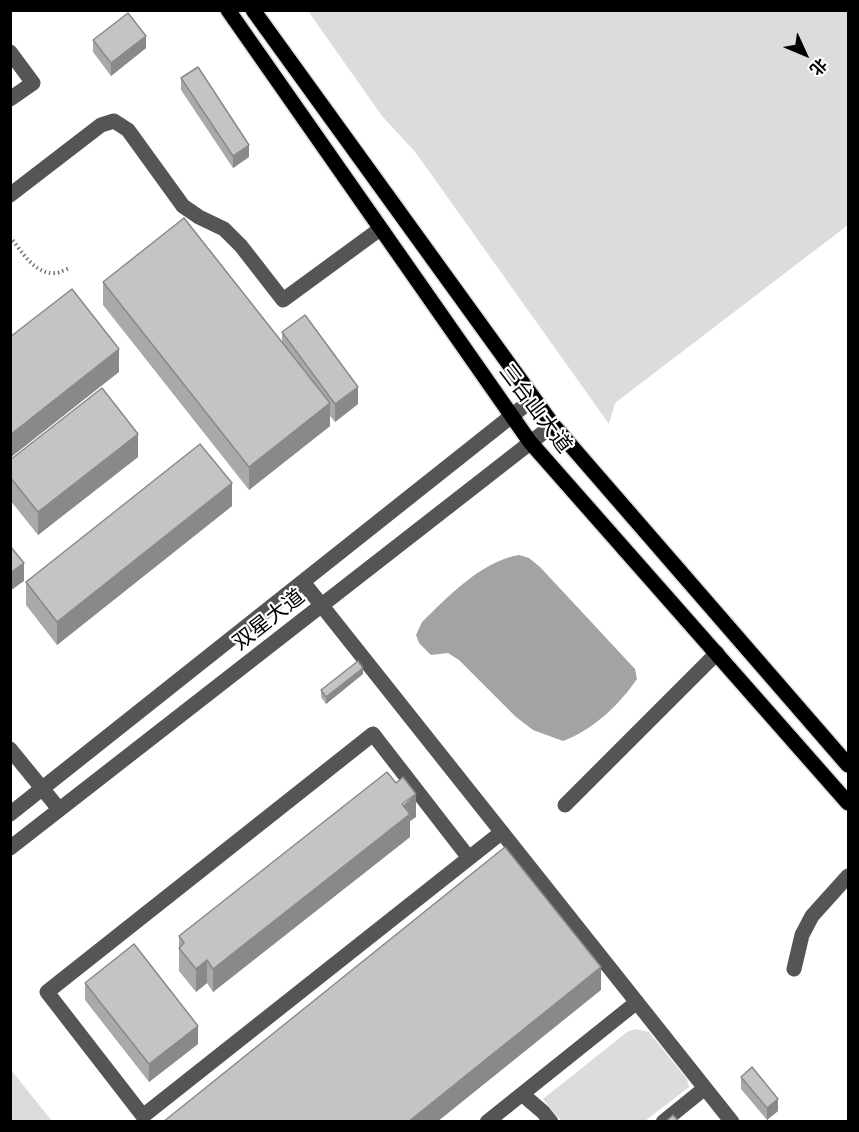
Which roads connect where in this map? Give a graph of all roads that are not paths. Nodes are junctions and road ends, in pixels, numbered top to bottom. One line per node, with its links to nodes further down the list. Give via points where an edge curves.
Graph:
1 (228, 10): 6 (main road, 三台山大道)
2 (253, 10): 7 (main road, 三台山大道)
3 (10, 52): 4 (street, via 33,82)
4 (10, 99)
5 (10, 195): 6 (street, via 101,125 114,121 128,130 183,206 224,229 283,300)
6 (380, 229): 8 (main road, 三台山大道)
7 (532, 399): 8 (street, 双星大道); 9 (main road, 三台山大道)
8 (511, 416): 10 (main road, 三台山大道); 11 (street, 双星大道)
9 (553, 425): 10 (street, 双星大道); 15 (main road, 三台山大道)
10 (530, 442): 12 (street, 双星大道); 13 (main road, 三台山大道)
11 (303, 582): 12 (street); 16 (street, 双星大道)
12 (322, 605): 19 (street, 双星大道); 21 (street)
13 (717, 653): 17 (main road, 三台山大道); 18 (street)
14 (10, 749): 16 (street)
15 (849, 765)
16 (43, 789): 19 (street); 20 (street, 双星大道)
17 (849, 803)
18 (565, 805)
19 (59, 809): 22 (street, 双星大道)
20 (10, 814)
21 (502, 832): 23 (street); 26 (street)
22 (10, 848)
23 (469, 858): 29 (street); 29 (street, via 373,734 47,992)
24 (849, 876): 25 (street, via 812,916 802,935)
25 (794, 969)
26 (637, 1002): 27 (street); 28 (street)
27 (705, 1088): 32 (street); 33 (street)
28 (522, 1094): 30 (street); 31 (street)
29 (140, 1119)
30 (487, 1122)
31 (551, 1122)
32 (663, 1122)
33 (732, 1122)

